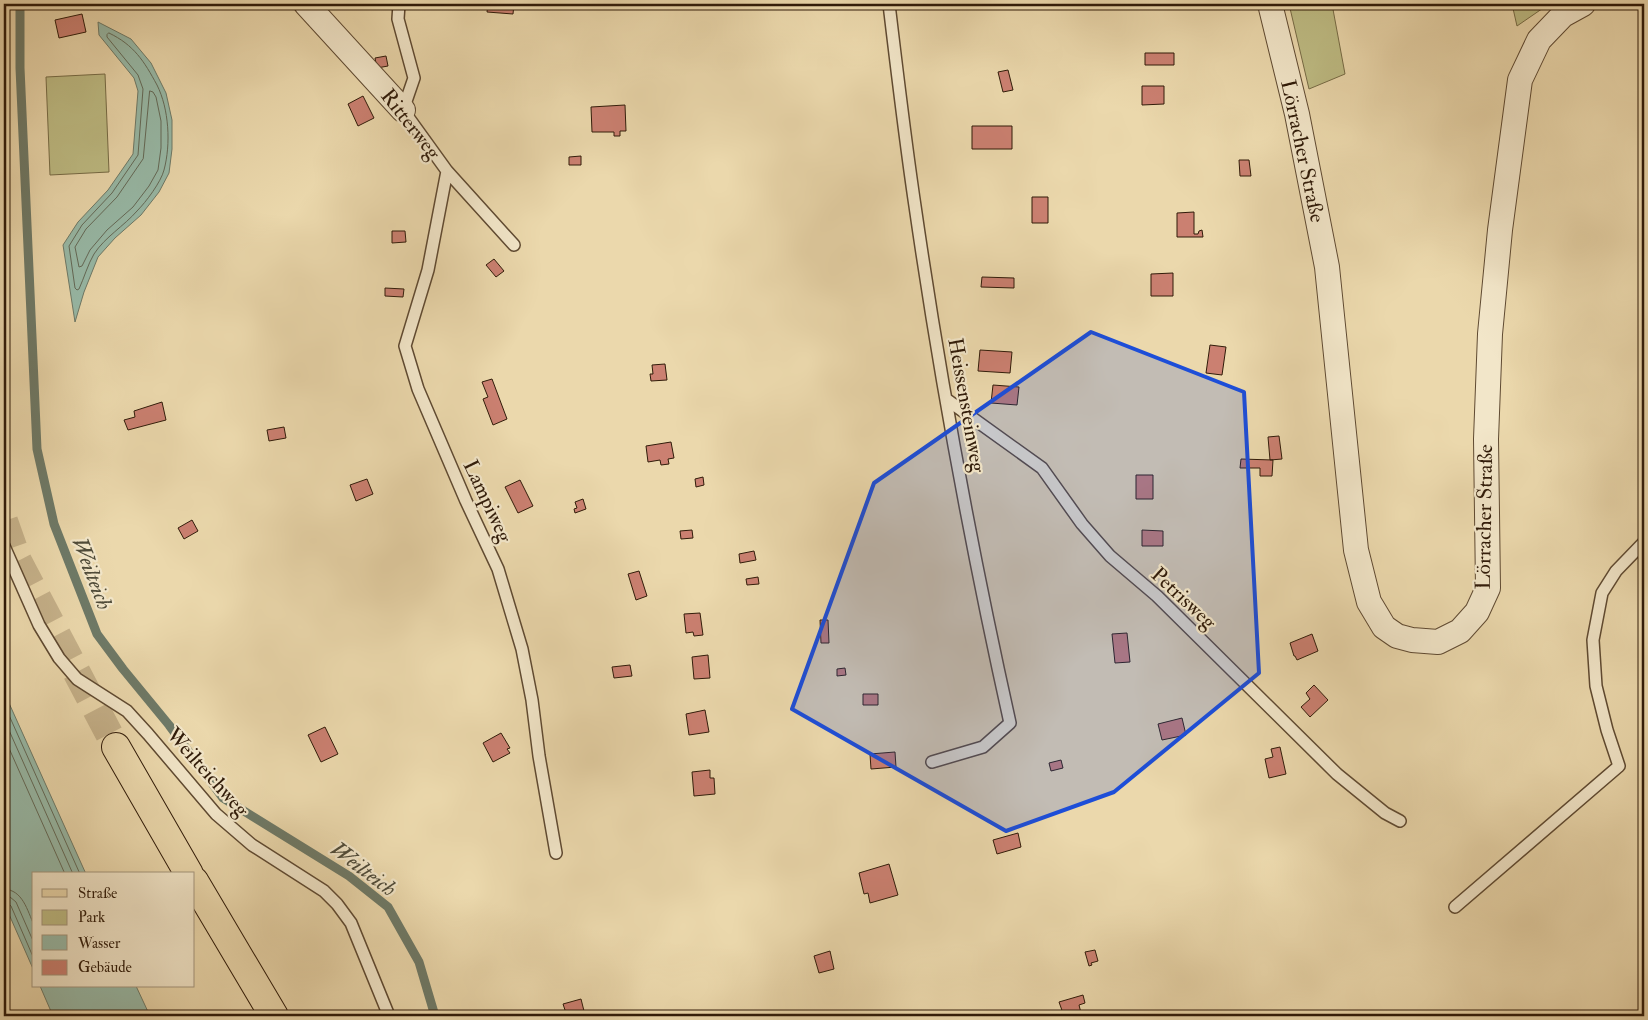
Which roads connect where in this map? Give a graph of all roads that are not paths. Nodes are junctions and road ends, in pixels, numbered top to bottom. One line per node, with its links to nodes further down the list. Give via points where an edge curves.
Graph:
1 (306, 4): 6 (street, Ritterweg)
2 (399, 4): 6 (lane, via 398,19 414,78)
3 (889, 4): 9 (lane, Heissensteinweg, via 915,206)
4 (1270, 4): 5 (street, Lörracher Straße, via 1297,114 1327,267 1356,550 1369,602 1384,627 1397,636 1438,642 1460,631 1478,612 1488,588 1486,438 1490,334 1520,80 1539,40 1563,15)
5 (1583, 4)
6 (403, 110): 7 (lane, Ritterweg)
7 (447, 171): 8 (lane, Ritterweg); 15 (lane, Lampiweg, via 428,270 405,346 418,390 498,569 526,666)
8 (514, 245)
9 (946, 399): 13 (lane, Heissensteinweg, via 1010,723 983,747); 14 (lane, Petrisweg, via 1042,468 1082,524 1110,556 1157,596 1337,774)
10 (1644, 542): 18 (lane, via 1616,571 1602,593 1593,640 1596,686 1620,766)
11 (4, 546): 20 (lane, Weilteichweg, via 39,625 76,679 127,712 216,814 252,845 324,891 338,904 351,923)
12 (116, 747): 16 (main road)
13 (932, 762)
14 (1400, 822)
15 (556, 853)
16 (188, 872)
17 (195, 883): 19 (main road)
18 (1455, 907)
19 (274, 1016)
20 (390, 1016)

